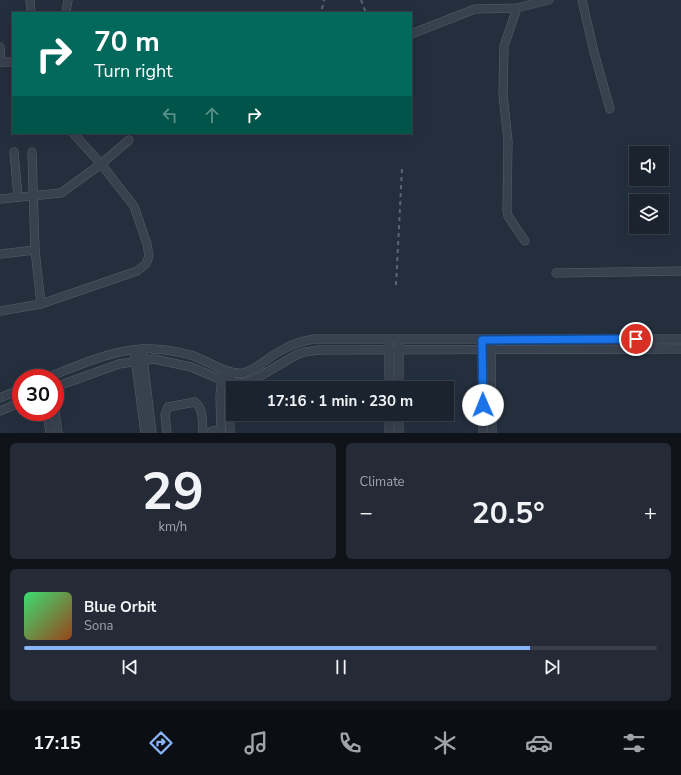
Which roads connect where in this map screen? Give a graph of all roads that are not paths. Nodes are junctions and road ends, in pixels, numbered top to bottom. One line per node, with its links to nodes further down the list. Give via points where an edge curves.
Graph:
1 (30, 0): 6 (street)
2 (68, 0): 7 (street)
3 (549, 0): 5 (street)
4 (582, 0): 12 (street)
5 (517, 8): 8 (street, via 475,9); 21 (street, via 504,46 503,94 508,141 506,209)
6 (31, 12)
7 (66, 12)
8 (412, 34)
9 (0, 47): 10 (street)
10 (0, 62): 11 (street)
11 (12, 62)
12 (610, 109)
13 (74, 134): 17 (street)
14 (130, 140): 17 (street)
15 (14, 152): 19 (street)
16 (32, 152): 18 (street)
17 (101, 164): 18 (street, via 61,193); 26 (street, via 134,206 147,244 149,256 146,264 137,271)
18 (34, 195): 19 (street); 22 (street)
19 (18, 197): 20 (street)
20 (0, 200)
21 (525, 241)
22 (35, 250): 23 (street); 26 (street)
23 (0, 254)
24 (681, 271): 25 (street)
25 (556, 273)
26 (41, 304): 27 (street)
27 (0, 312)
28 (681, 339): 31 (street)
29 (389, 340): 30 (street); 37 (street); 40 (street, via 328,338 300,342 281,350 243,373)
30 (399, 340): 31 (street); 38 (street)
31 (486, 340): 33 (street); 34 (street)
32 (142, 349): 36 (street); 39 (street); 40 (street, via 191,355)
33 (482, 349): 34 (street); 38 (street); 67 (street)
34 (491, 349): 35 (street); 68 (street)
35 (681, 349)
36 (134, 350): 39 (street); 41 (street, via 93,360)
37 (388, 350): 38 (street); 43 (street, via 327,349 304,352); 44 (street)
38 (399, 350): 45 (street)
39 (140, 361): 42 (street, via 163,360 191,367); 46 (street, via 119,364); 59 (street); 60 (street)
40 (226, 370): 42 (street)
41 (64, 372)
42 (226, 381): 56 (street, via 220,396)
43 (250, 381)
44 (389, 381)
45 (399, 381)
46 (64, 384)
47 (12, 393): 48 (street)
48 (0, 398)
49 (12, 406): 50 (street)
50 (0, 411)
51 (48, 421): 57 (street)
52 (56, 421): 58 (street)
53 (229, 421): 64 (street)
54 (389, 421): 65 (street)
55 (399, 421): 66 (street)
56 (221, 431): 63 (street)
57 (50, 433)
58 (58, 433)
59 (145, 433)
60 (152, 433)
61 (166, 433): 62 (street, via 165,415 168,407 194,402 201,411)
62 (203, 433)
63 (210, 433)
64 (230, 433)
65 (389, 433)
66 (399, 433)
67 (483, 433)
68 (492, 433)

